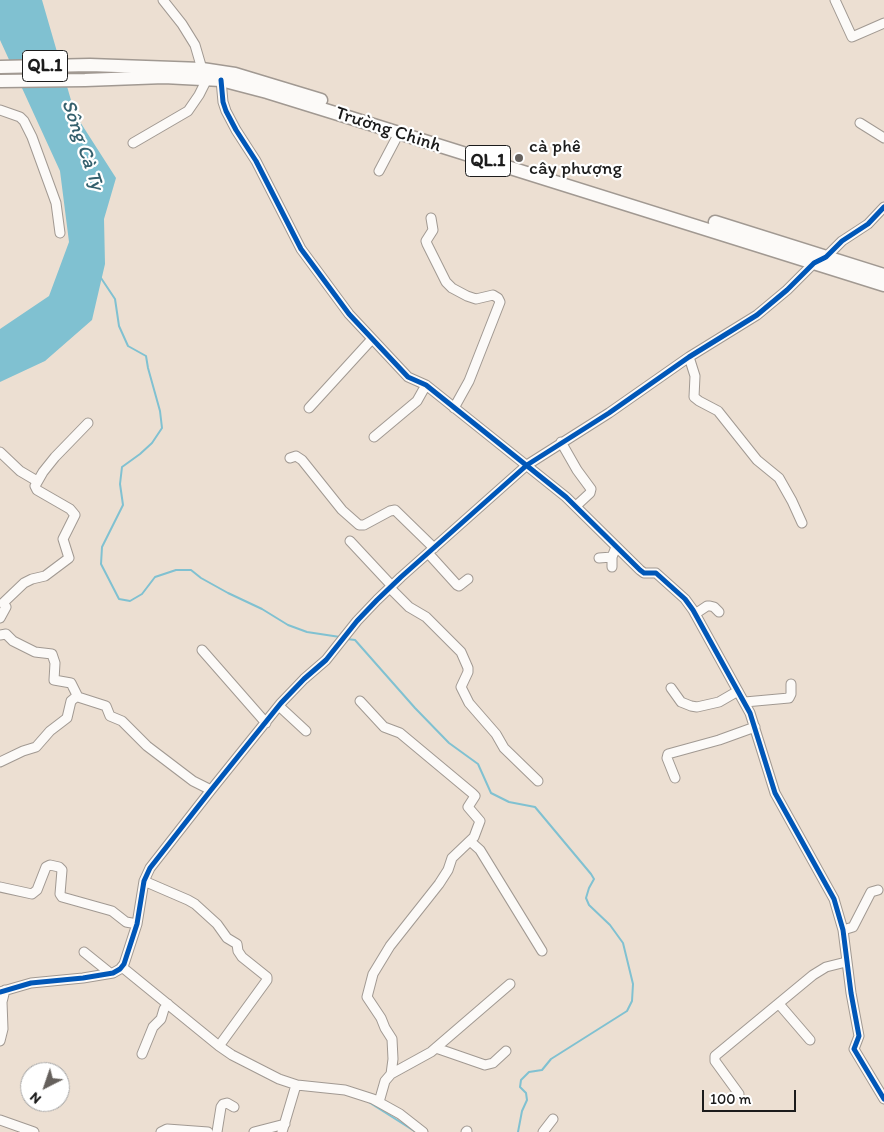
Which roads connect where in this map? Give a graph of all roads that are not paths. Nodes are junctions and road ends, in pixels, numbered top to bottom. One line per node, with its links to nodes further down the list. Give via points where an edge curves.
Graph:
1 (163, 0): 5 (street, via 196,45)
2 (835, 0): 3 (street, via 852,37)
3 (884, 23)
4 (0, 67): 5 (highway, Trường Chinh / QL.1, via 90,65)
5 (205, 74): 6 (highway, Trường Chinh / QL.1); 7 (highway, Trường Chinh / QL.1); 12 (street, via 199,96 188,111); 17 (highway, Trường Chinh / QL.1, via 235,74 272,84)
6 (0, 80)
7 (221, 80): 10 (highway, Trường Chinh / QL.1); 21 (street, via 226,111 301,249 349,314)
8 (0, 110): 16 (street, via 20,117 32,137 56,203)
9 (860, 123): 11 (street)
10 (399, 133): 13 (street); 18 (highway, Trường Chinh / QL.1)
11 (884, 138)
12 (133, 142)
13 (379, 171)
14 (884, 207): 17 (street)
15 (431, 218): 25 (street, via 433,230 426,240 446,282 467,296 476,299 493,295 500,302 469,381)
16 (60, 233)
17 (826, 257): 18 (street); 19 (highway, Trường Chinh / QL.1)
18 (814, 263): 20 (highway, Trường Chinh / QL.1); 22 (street, via 757,315)
19 (884, 275)
20 (884, 285)
21 (372, 339): 23 (street, via 408,377); 24 (street)
22 (690, 357): 28 (street); 34 (street, via 695,376 694,397 718,411 757,460 779,478)
23 (426, 385): 25 (street); 27 (street, via 417,401)
24 (309, 408)
25 (454, 408): 31 (street)
26 (88, 423): 32 (street)
27 (374, 437)
28 (561, 442): 31 (street); 33 (street, via 591,489)
29 (0, 452): 32 (street)
30 (290, 458): 37 (street, via 296,456 302,460 342,510 359,525 364,526 395,510)
31 (527, 465): 33 (street); 37 (street)
32 (37, 481): 43 (street, via 37,490 75,514 63,539 69,558 45,576 24,583)
33 (576, 506): 36 (street)
34 (802, 523)
35 (350, 541): 42 (street)
36 (616, 547): 38 (street); 45 (street, via 642,572 659,575)
37 (431, 551): 41 (street, via 457,585); 42 (street)
38 (612, 557): 39 (street); 40 (street)
39 (599, 558)
40 (612, 567)
41 (468, 579)
42 (391, 587): 55 (street, via 357,621 326,660); 61 (street, via 461,652 468,672 461,687 469,703 504,748)
43 (2, 601): 46 (street, via 6,607)
44 (719, 612): 45 (street, via 710,606)
45 (695, 614): 51 (street)
46 (0, 618)
47 (0, 635): 52 (street, via 6,634 35,652 52,654 54,680 70,682)
48 (202, 650): 56 (street)
49 (791, 684): 54 (street, via 789,698)
50 (671, 688): 51 (street, via 681,702 691,706 719,702)
51 (738, 691): 54 (street)
52 (77, 696): 59 (street, via 71,701 67,718 36,747); 62 (street, via 106,706 110,716 122,721 147,746 193,781)
53 (360, 701): 63 (street, via 384,727 400,733 472,792 475,796 468,807 480,821)
54 (745, 702): 57 (street)
55 (279, 706): 56 (street); 58 (street)
56 (266, 723): 62 (street)
57 (755, 727): 60 (street, via 668,754); 68 (street, via 775,793 834,899)
58 (306, 731)
59 (0, 762)
60 (674, 778)
61 (538, 781)
62 (211, 790): 64 (street, via 156,859)
63 (470, 841): 69 (street, via 480,850); 84 (street, via 452,858 439,884 390,946 373,974 367,997 392,1040)
64 (144, 881): 67 (street); 80 (street, via 195,904 227,938 237,944 240,954 267,977)
65 (0, 887): 67 (street, via 32,894 37,890 46,867 59,867 62,870 62,898 112,911 126,922)
66 (878, 890): 68 (street, via 871,892 852,927)
67 (137, 924): 72 (street)
68 (842, 930): 71 (street)
69 (542, 951)
70 (84, 952): 73 (street)
71 (846, 962): 77 (street, via 821,970); 87 (street, via 859,1036 854,1049)
72 (122, 967): 73 (street); 76 (street)
73 (110, 973): 75 (street, via 39,982)
74 (510, 984): 81 (street)
75 (2, 991): 79 (street, via 3,1029)
76 (168, 1004): 80 (street); 83 (street, via 153,1027)
77 (779, 1004): 78 (street); 86 (street, via 715,1056)
78 (810, 1040)
79 (0, 1041)
80 (219, 1046): 85 (street)
81 (436, 1048): 82 (street, via 485,1064 493,1063); 84 (street)
82 (506, 1051)
83 (142, 1054)
84 (391, 1074): 88 (street)
85 (295, 1089): 88 (street, via 348,1091); 92 (street)
86 (739, 1094)
87 (884, 1099)
88 (379, 1102): 98 (street)
89 (234, 1107): 96 (street, via 223,1104)
90 (553, 1119): 99 (street)
91 (0, 1120): 93 (street)
92 (283, 1128): 97 (street)
93 (34, 1132)
94 (161, 1132): 95 (street, via 167,1129)
95 (208, 1132)
96 (217, 1132)
97 (254, 1132)
98 (423, 1132)
99 (543, 1132)

